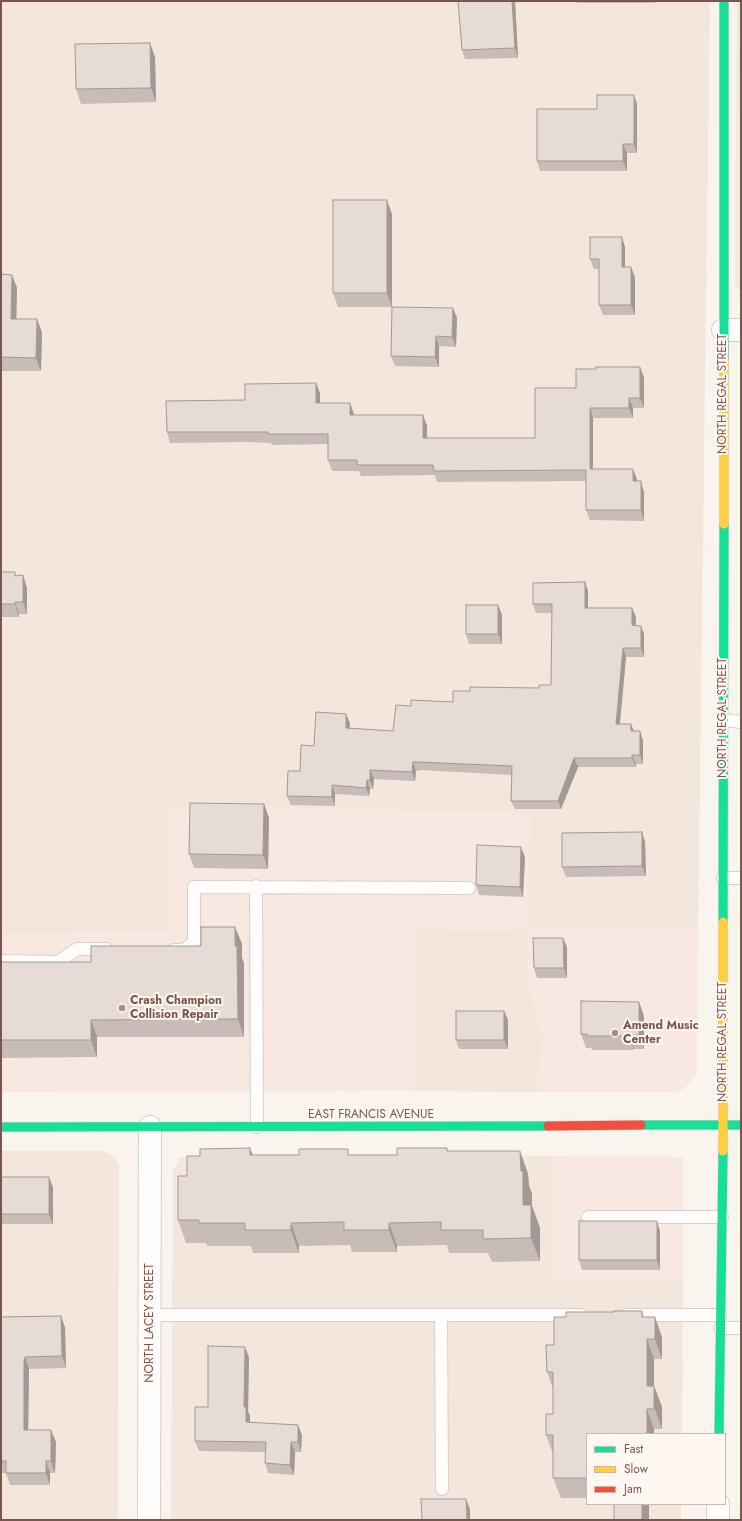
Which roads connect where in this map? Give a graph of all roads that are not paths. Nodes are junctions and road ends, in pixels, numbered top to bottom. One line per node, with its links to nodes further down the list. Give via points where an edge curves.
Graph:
1 (724, 1): 2 (street, NORTH REGAL STREET)
2 (732, 330): 3 (street, NORTH REGAL STREET)
3 (723, 720): 4 (lane); 5 (street, NORTH REGAL STREET)
4 (741, 722)
5 (723, 878): 6 (lane); 12 (street, NORTH REGAL STREET)
6 (741, 878)
7 (256, 886): 8 (lane); 10 (lane, via 194,887 194,942 184,950); 16 (lane)
8 (469, 888)
9 (115, 949): 11 (lane, via 77,949 58,962)
10 (161, 950)
11 (1, 961)
12 (723, 1125): 13 (street, EAST FRANCIS AVENUE); 16 (street, EAST FRANCIS AVENUE); 18 (street, NORTH REGAL STREET)
13 (741, 1125)
14 (1, 1127): 15 (street, EAST FRANCIS AVENUE)
15 (150, 1127): 16 (street, EAST FRANCIS AVENUE); 19 (street, NORTH LACEY STREET)
16 (257, 1127)
17 (588, 1217): 18 (lane)
18 (722, 1217): 23 (street, NORTH REGAL STREET)
19 (150, 1315): 20 (lane); 29 (street, NORTH LACEY STREET)
20 (441, 1315): 21 (lane); 27 (lane)
21 (593, 1315)
22 (616, 1315): 23 (lane)
23 (720, 1315): 24 (street, NORTH REGAL STREET)
24 (720, 1328): 25 (lane); 26 (street, NORTH REGAL STREET)
25 (741, 1328)
26 (719, 1433)
27 (442, 1489)
28 (718, 1505): 30 (street)
29 (149, 1520)
30 (718, 1520)

